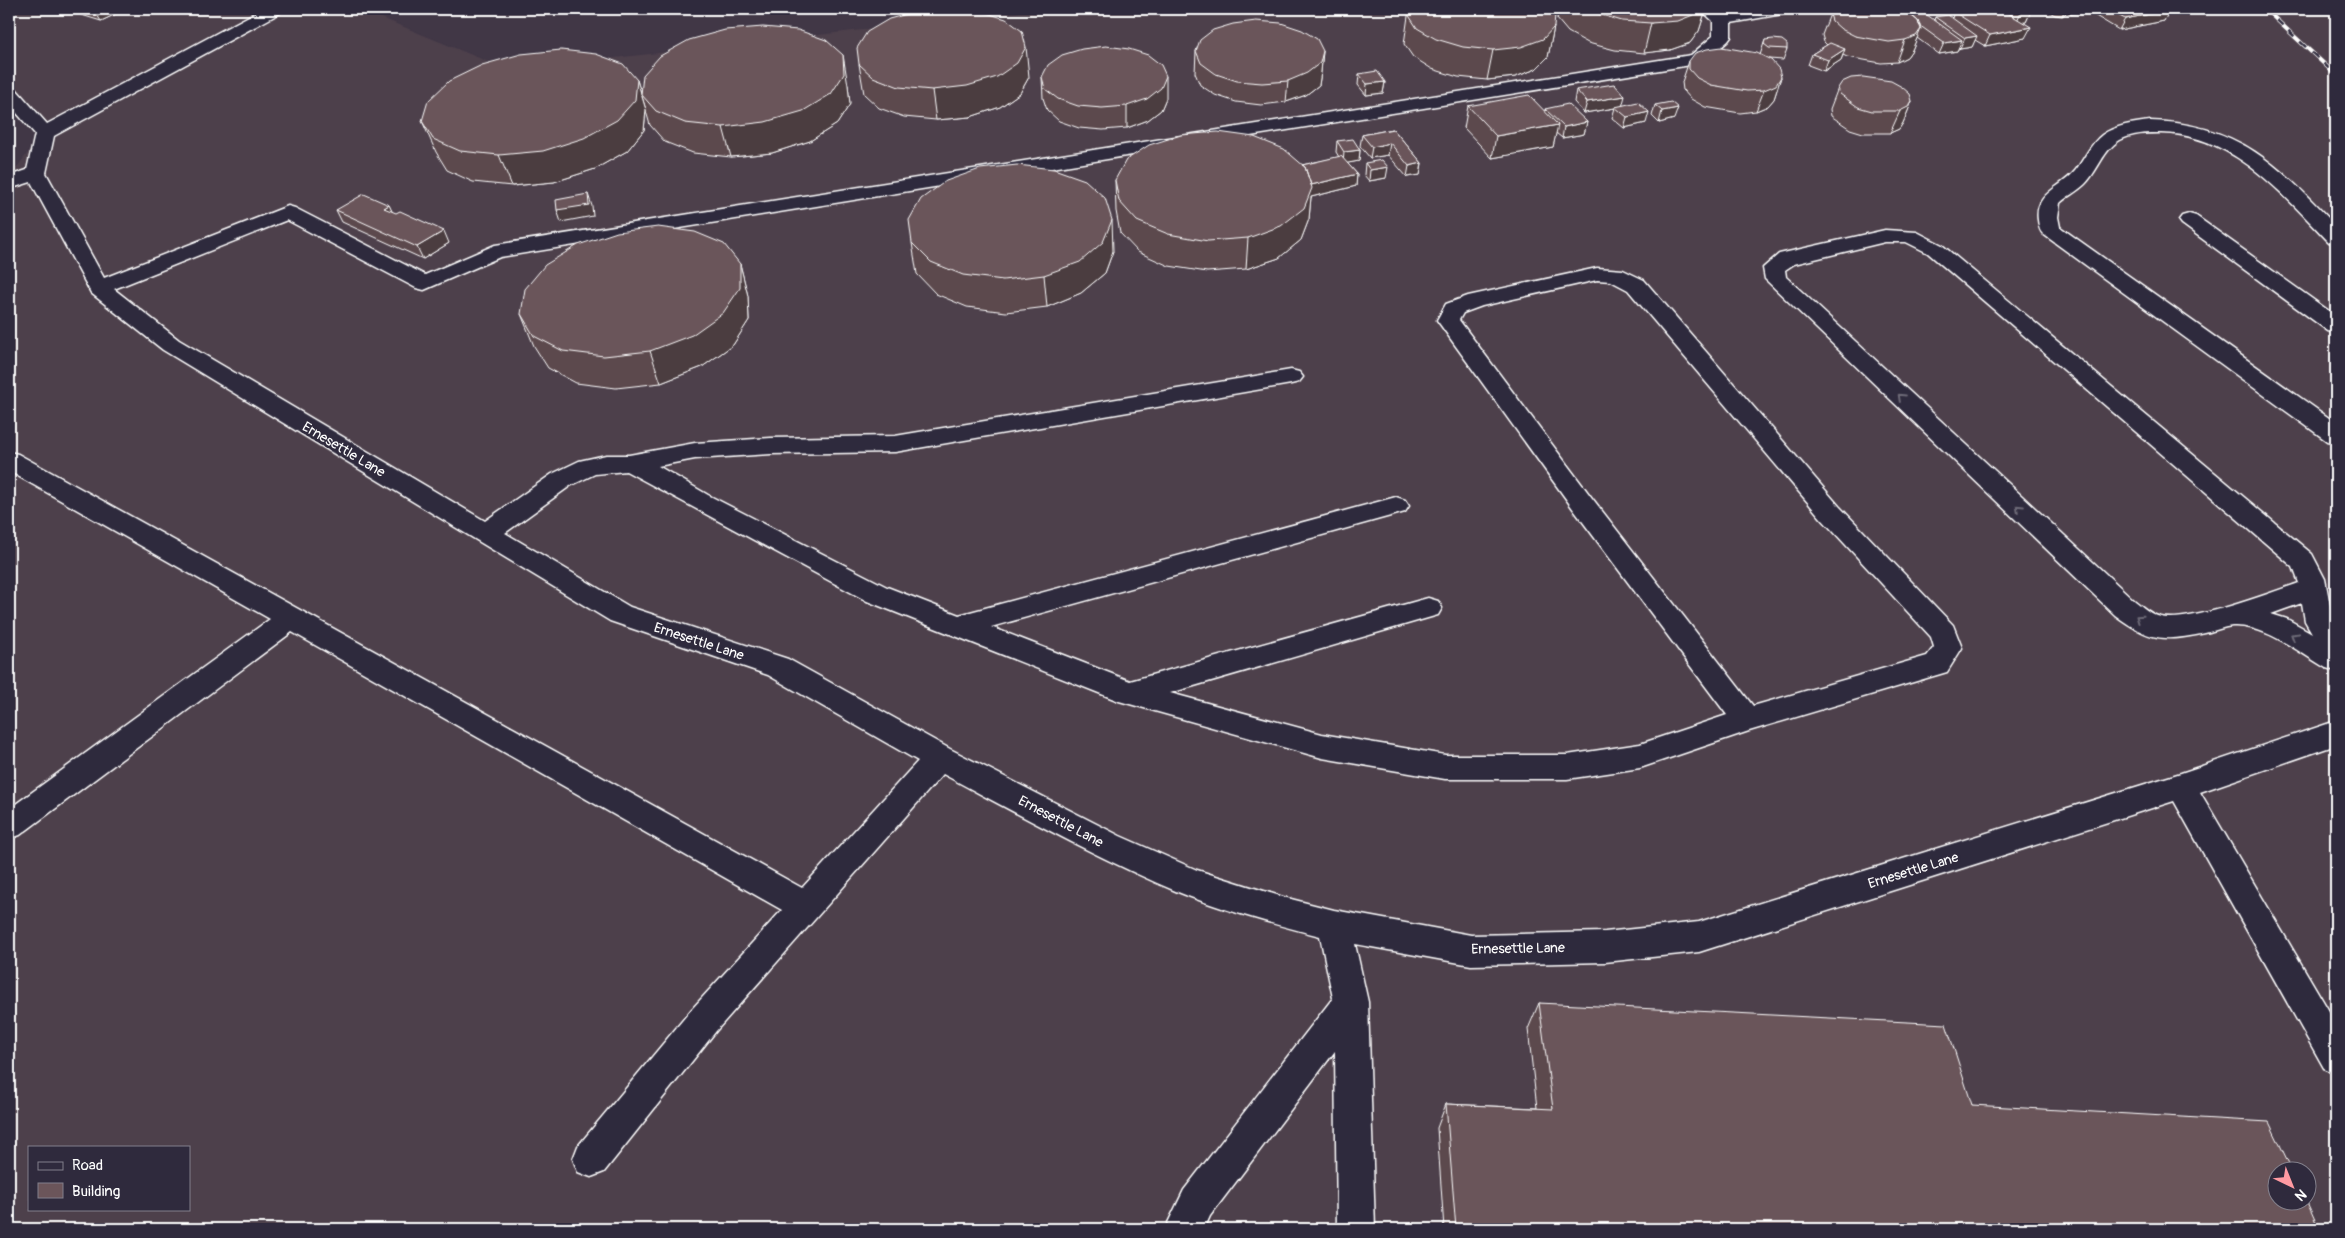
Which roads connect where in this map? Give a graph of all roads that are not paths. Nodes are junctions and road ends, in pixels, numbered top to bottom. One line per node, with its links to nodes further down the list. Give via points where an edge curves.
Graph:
1 (274, 9): 7 (street)
2 (1782, 9): 3 (street)
3 (1715, 14): 12 (street, via 1722,37 1697,59 495,251 424,283 288,212)
4 (9, 93): 5 (street)
5 (28, 113): 6 (street); 7 (street)
6 (9, 123)
7 (45, 133): 8 (street)
8 (36, 173): 9 (street); 12 (street, Ernesettle Lane)
9 (9, 183)
10 (2189, 220): 13 (street)
11 (2336, 238): 15 (street, via 2242,150 2194,130 2162,126 2130,128 2105,142 2080,178 2052,198 2046,215 2050,230)
12 (99, 288): 19 (street, Ernesettle Lane, via 171,345)
13 (2336, 326)
14 (1290, 377): 17 (street, via 895,444 695,451)
15 (2336, 435)
16 (9, 460): 23 (street)
17 (629, 463): 19 (street, via 588,467 561,480); 24 (street, via 877,594)
18 (1396, 506): 24 (street)
19 (485, 534): 30 (street, Ernesettle Lane, via 620,614 778,667)
20 (2313, 589): 22 (street); 22 (street, one-way to 20, via 2175,629 2159,628 2125,608 1776,279 1774,268 1787,259 1886,236 1910,236 1935,249 2303,561); 25 (street, via 2319,621)
21 (1428, 608): 27 (street)
22 (2232, 616): 26 (street, one-way to 22, via 2277,626 2256,618)
23 (291, 618): 32 (street); 33 (street)
24 (958, 626): 27 (street)
25 (2336, 652)
26 (2336, 660)
27 (1129, 693): 28 (street, via 1322,746 1445,767 1567,767 1640,756)
28 (1747, 720): 28 (street, via 1448,320 1454,309 1476,301 1597,274 1615,274 1636,285 1830,512 1942,632 1948,648 1937,664)
29 (2336, 733): 31 (street, Ernesettle Lane)
30 (939, 758): 33 (street); 34 (street, Ernesettle Lane, via 1109,846 1190,882 1283,912)
31 (2181, 786): 34 (street, Ernesettle Lane, via 1699,938 1605,947 1471,950); 36 (street)
32 (9, 826)
33 (805, 906): 37 (street, via 704,1020)
34 (1334, 924): 35 (street)
35 (1351, 1002): 38 (street, via 1197,1203); 39 (street)
36 (2336, 1056)
37 (591, 1159)
38 (1184, 1229)
39 (1356, 1229)

